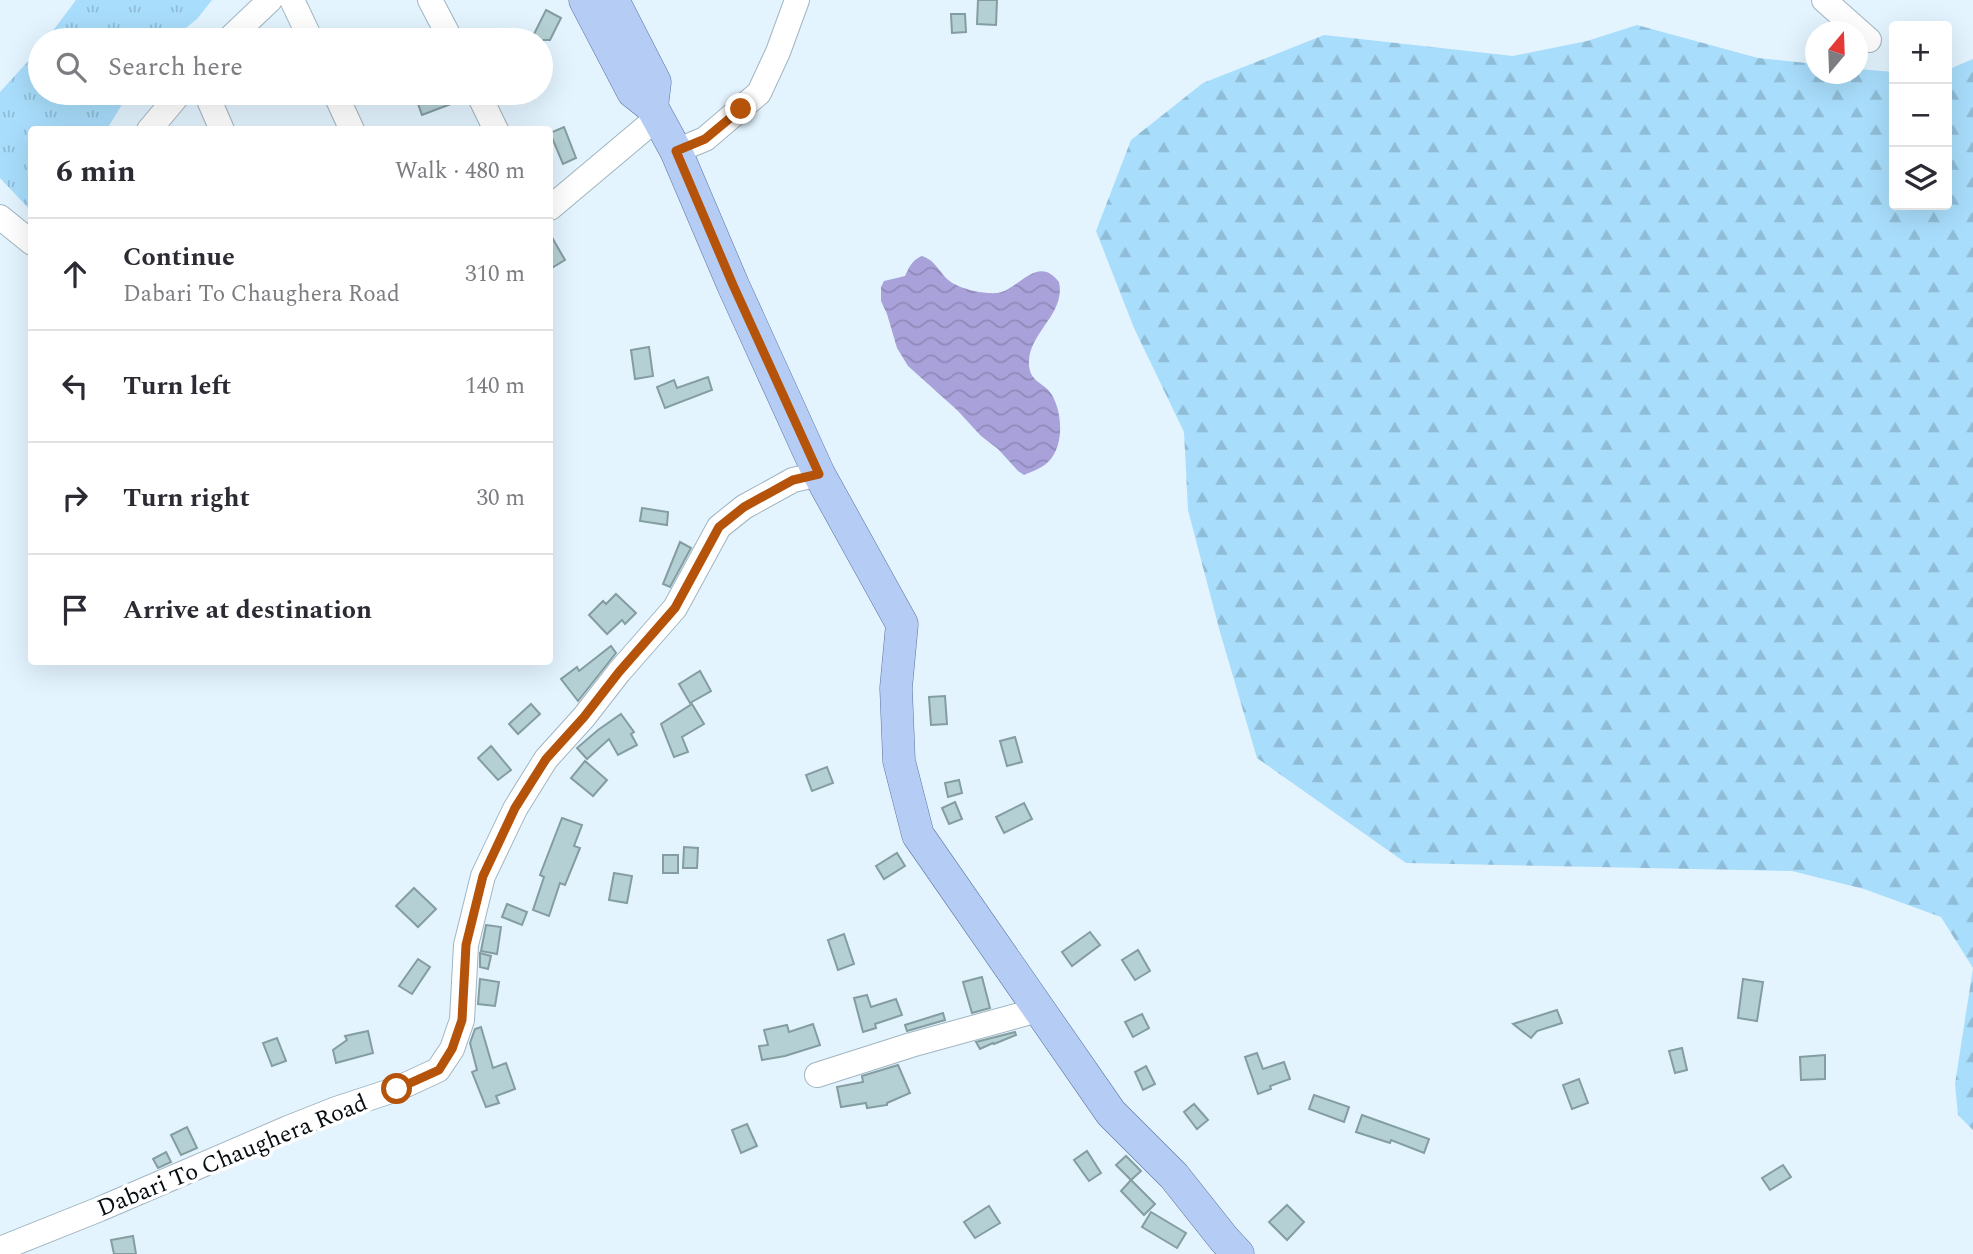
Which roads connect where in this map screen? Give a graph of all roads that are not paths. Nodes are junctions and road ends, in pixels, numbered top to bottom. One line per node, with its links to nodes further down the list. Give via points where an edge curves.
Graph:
1 (270, 0): 8 (street)
2 (292, 0): 9 (street)
3 (430, 0): 10 (street)
4 (585, 0): 16 (main road, via 633,92)
5 (613, 0): 16 (main road, via 655,82)
6 (1824, 0): 11 (street)
7 (796, 1): 21 (street, via 759,93 705,139)
8 (241, 28)
9 (305, 28)
10 (445, 28)
11 (1869, 40)
12 (170, 105): 17 (street)
13 (211, 105): 18 (street)
14 (341, 105): 19 (street)
15 (484, 105): 20 (street)
16 (655, 112): 21 (main road); 22 (street)
17 (152, 126)
18 (220, 126)
19 (350, 126)
20 (494, 126)
21 (676, 151): 25 (main road)
22 (553, 205)
23 (0, 217): 24 (street)
24 (28, 240)
25 (819, 474): 26 (main road, via 902,624 896,688 899,761 918,835); 28 (street, Dabari To Chaughera Road, via 793,480 719,527 675,608 546,759 515,808 483,876 466,945 462,1020 439,1070)
26 (1038, 1010): 27 (street); 29 (main road, via 1111,1113 1174,1176)
27 (817, 1075)
28 (0, 1250)
29 (1238, 1254)

